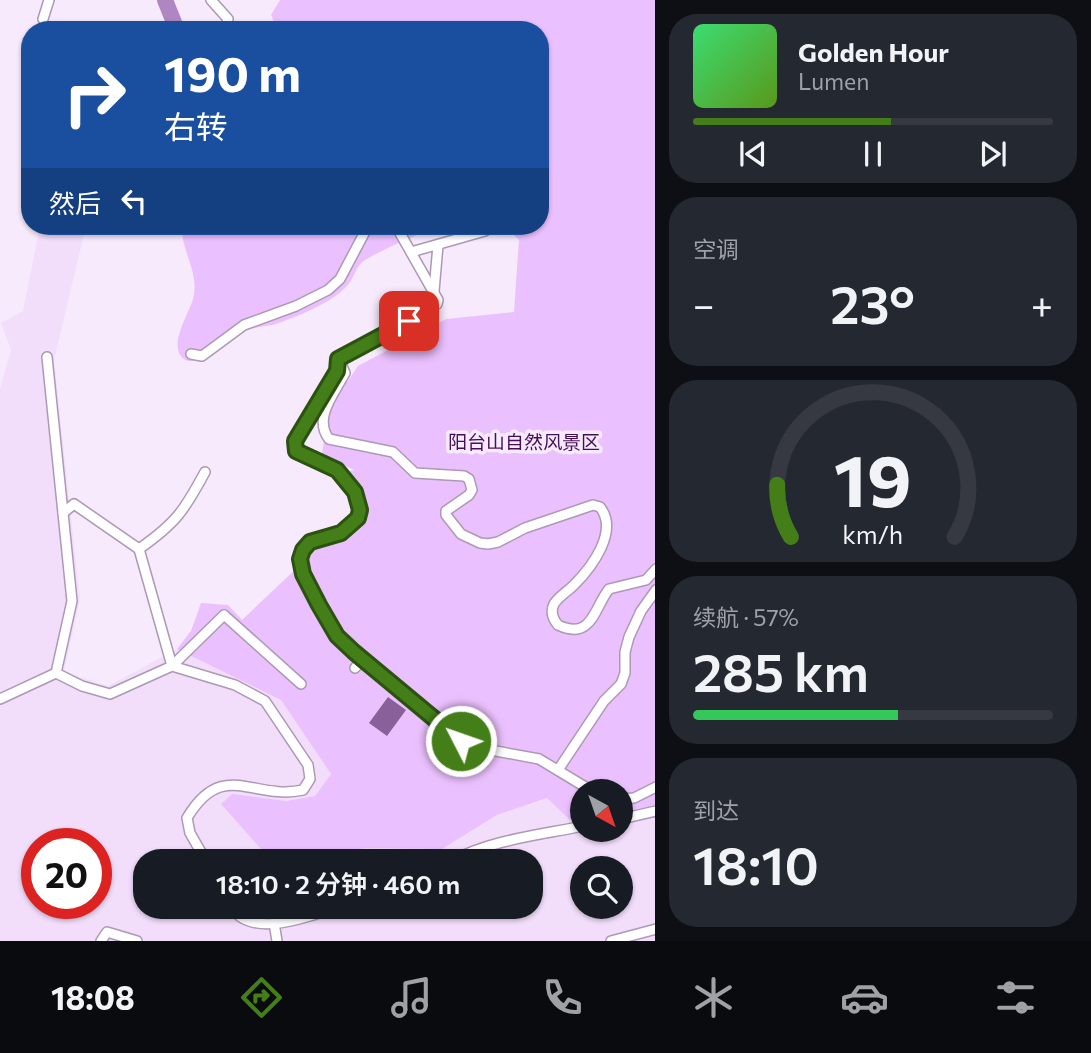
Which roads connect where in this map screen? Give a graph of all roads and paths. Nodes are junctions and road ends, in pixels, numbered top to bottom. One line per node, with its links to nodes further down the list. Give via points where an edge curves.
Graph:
1 (49, 0): 3 (street)
2 (211, 0): 4 (street)
3 (43, 19)
4 (227, 21)
5 (363, 235): 11 (street, via 340,279 328,290 244,325 202,356)
6 (401, 235): 9 (street)
7 (472, 235): 8 (street)
8 (438, 245): 9 (street); 10 (street)
9 (411, 252): 10 (street)
10 (434, 293): 13 (street, via 438,300 433,308)
11 (191, 354)
12 (47, 357): 15 (street)
13 (338, 359): 17 (street, via 345,373 321,423 322,430 329,439 393,452 415,473 469,479 469,495 446,511 448,521 461,534 480,543 498,542 525,528 593,505 600,507 607,516 604,540 585,573 554,603 552,616 558,625 586,626 609,589 646,580); 19 (street, via 337,371 295,441 296,451 337,470 355,492 360,510 358,518 341,533 310,542 300,559 308,584 337,636)
14 (205, 472): 16 (street, via 171,527)
15 (63, 513): 16 (street, via 74,504); 22 (street, via 72,601)
16 (139, 550): 20 (street)
17 (655, 569)
18 (655, 590): 25 (street, via 629,637 621,684 604,701)
19 (363, 659): 21 (street); 25 (street, via 469,746 539,759)
20 (172, 666): 22 (street, via 110,694); 23 (street, via 224,615); 32 (street, via 214,677 265,701 308,765 310,779 303,790 287,793 222,785 209,790 187,818)
21 (355, 668)
22 (57, 673): 24 (street)
23 (301, 684)
24 (0, 699)
25 (558, 770): 26 (street)
26 (573, 779)
27 (655, 787): 28 (street)
28 (634, 798)
29 (655, 811): 30 (street)
30 (634, 816)
31 (570, 829): 33 (street)
32 (199, 849)
33 (484, 849)
34 (242, 919): 36 (street)
35 (299, 919): 36 (street)
36 (274, 923): 40 (street)
37 (655, 929): 41 (street)
38 (101, 941): 39 (street, via 107,932)
39 (137, 941)
40 (277, 941)
41 (611, 941)

